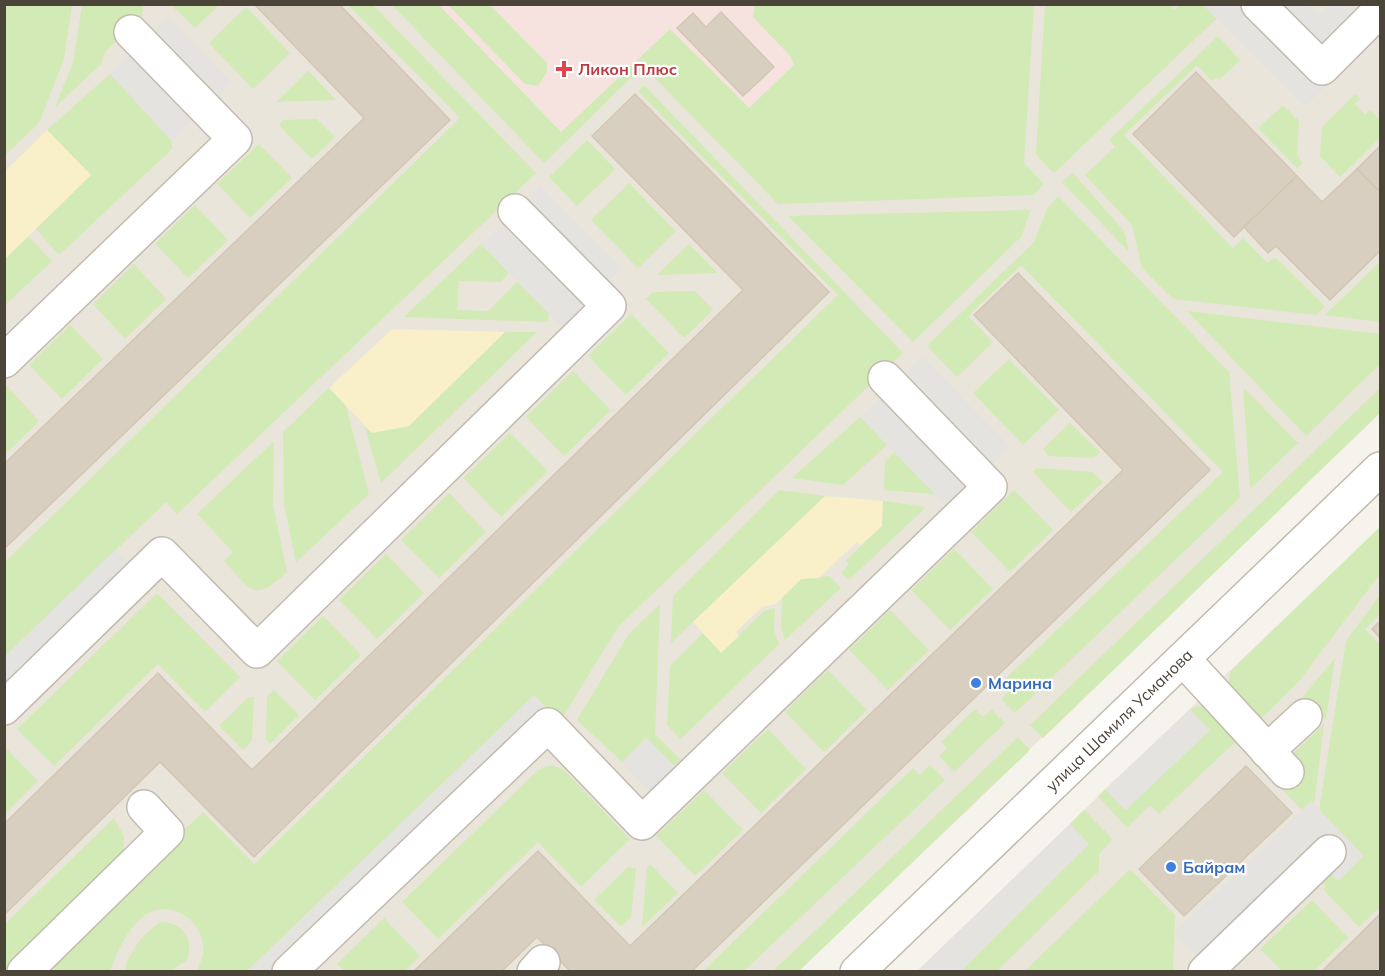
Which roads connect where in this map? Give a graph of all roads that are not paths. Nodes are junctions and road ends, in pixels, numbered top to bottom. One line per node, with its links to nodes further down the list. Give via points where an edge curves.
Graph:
1 (1258, 4): 2 (street, via 1322,68)
2 (1380, 10)
3 (131, 32): 5 (street, via 235,139)
4 (515, 211): 9 (street, via 609,306 257,651 162,554)
5 (4, 361)
6 (885, 378): 14 (street, via 990,487 642,823 548,725)
7 (1380, 469): 8 (street, улица Шамиля Усманова)
8 (1183, 659): 10 (street, via 1277,762); 15 (street, улица Шамиля Усманова)
9 (4, 708)
10 (1305, 716)
11 (144, 807): 13 (street, via 167,832)
12 (1329, 852): 16 (street)
13 (24, 972)
14 (289, 972)
15 (857, 972)
16 (1205, 972)

